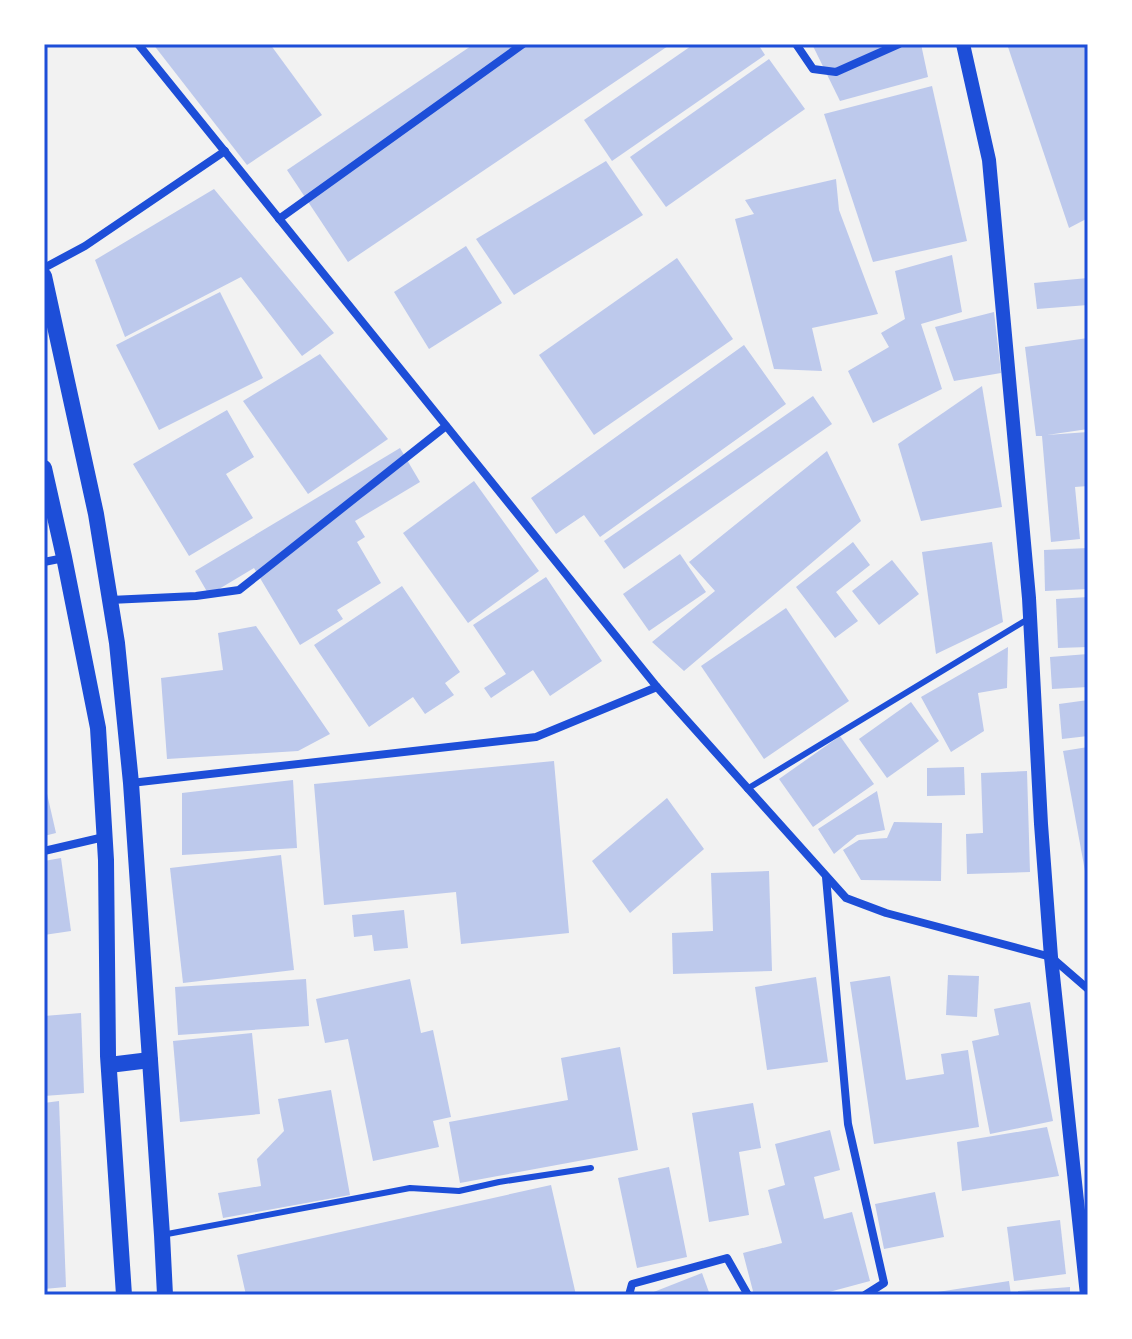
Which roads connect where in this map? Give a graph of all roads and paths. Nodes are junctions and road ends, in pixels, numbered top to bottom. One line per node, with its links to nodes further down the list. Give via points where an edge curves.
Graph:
1 (138, 44): 6 (street)
2 (523, 44): 7 (street)
3 (796, 44): 4 (street, via 813,69 836,72)
4 (899, 44)
5 (963, 44): 15 (street, via 989,160)
6 (225, 151): 7 (street); 8 (street)
7 (279, 219): 10 (street)
8 (44, 268)
9 (44, 276): 14 (main road)
10 (446, 426): 14 (street, via 239,590); 16 (street)
11 (44, 468): 12 (main road)
12 (64, 557): 13 (street); 19 (main road, via 98,728)
13 (44, 562)
14 (110, 600): 17 (main road)
15 (1030, 618): 18 (lane); 22 (street)
16 (657, 687): 17 (street, via 536,737); 18 (street)
17 (131, 783): 24 (main road)
18 (747, 789): 21 (street)
19 (104, 837): 20 (street); 25 (main road)
20 (44, 851)
21 (826, 877): 22 (street, via 846,898 886,913); 32 (street, via 848,1124 884,1283)
22 (1051, 957): 23 (street); 33 (street)
23 (1088, 989)
24 (150, 1060): 25 (main road); 27 (main road)
25 (109, 1065): 28 (main road)
26 (591, 1168): 27 (lane, via 459,1191 410,1188)
27 (162, 1235): 29 (main road)
28 (124, 1295)
29 (165, 1295)
30 (629, 1295): 31 (street, via 632,1284 727,1258)
31 (748, 1295)
32 (865, 1295)
33 (1087, 1295)

